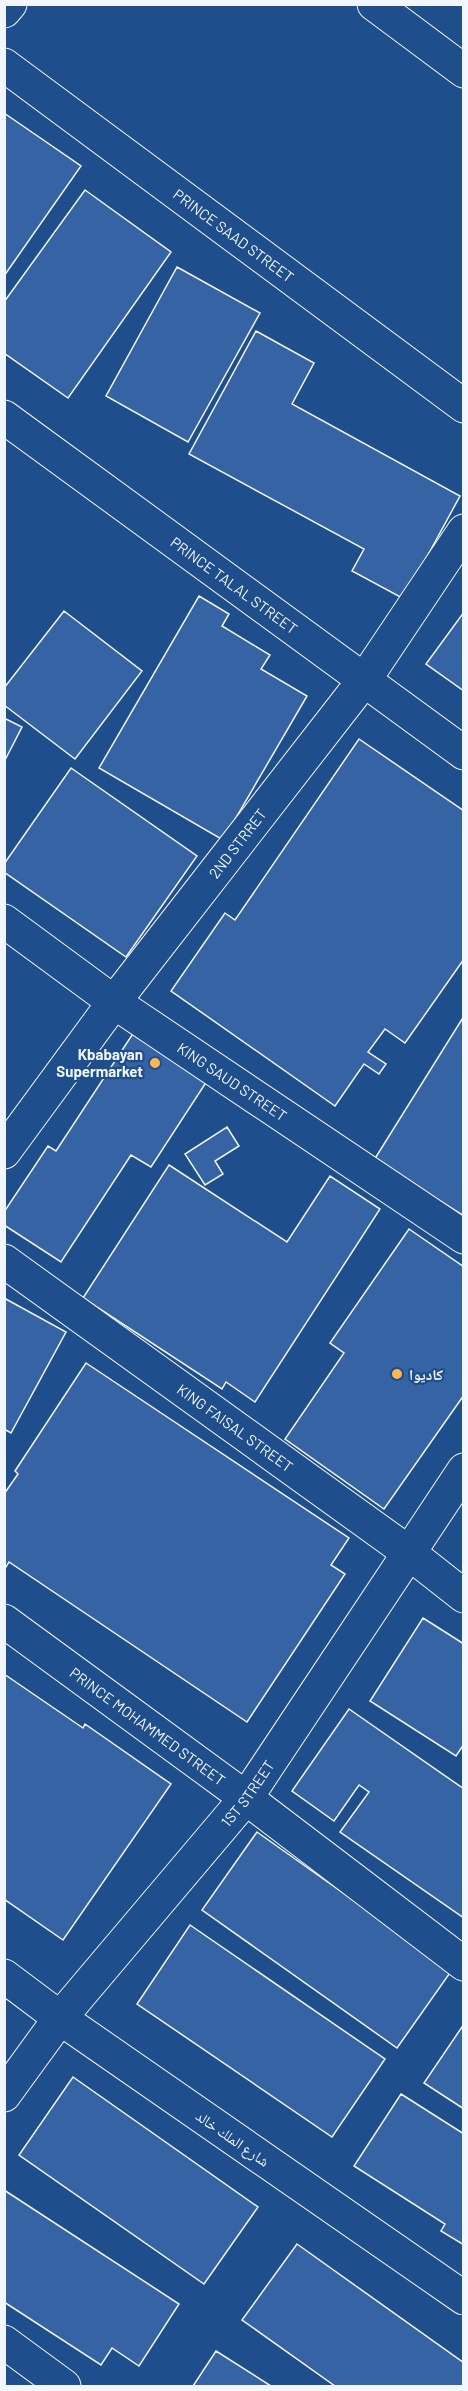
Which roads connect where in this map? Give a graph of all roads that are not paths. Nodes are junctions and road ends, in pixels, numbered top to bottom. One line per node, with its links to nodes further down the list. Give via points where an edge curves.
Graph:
1 (10, 4): 3 (street)
2 (374, 4): 5 (street)
3 (4, 11)
4 (4, 65): 6 (street, PRINCE SAAD STREET)
5 (464, 71)
6 (464, 406)
7 (4, 417): 9 (street, PRINCE TALAL STREET)
8 (464, 531): 9 (street, 2ND STRRET)
9 (365, 679): 10 (street, PRINCE TALAL STREET); 12 (street, 2ND STRRET)
10 (464, 753)
11 (4, 921): 12 (street, KING SAUD STREET)
12 (114, 1002): 13 (street, 2ND STRRET); 14 (street, KING SAUD STREET)
13 (4, 1152)
14 (464, 1237)
15 (4, 1262): 17 (street, KING FAISAL STREET)
16 (464, 1470): 17 (street, 1ST STREET)
17 (408, 1552): 18 (street, KING FAISAL STREET); 20 (street, 1ST STREET)
18 (464, 1596)
19 (4, 1622): 20 (street, PRINCE MOHAMMED STREET)
20 (246, 1798): 21 (street, PRINCE MOHAMMED STREET); 23 (street, 1ST STREET)
21 (464, 1964)
22 (4, 1976): 23 (street, شارع الملك خالد)
23 (60, 2018): 24 (street, 1ST STREET); 25 (street, شارع الملك خالد)
24 (4, 2095)
25 (464, 2298)
26 (4, 2342): 27 (street)
27 (64, 2386)

